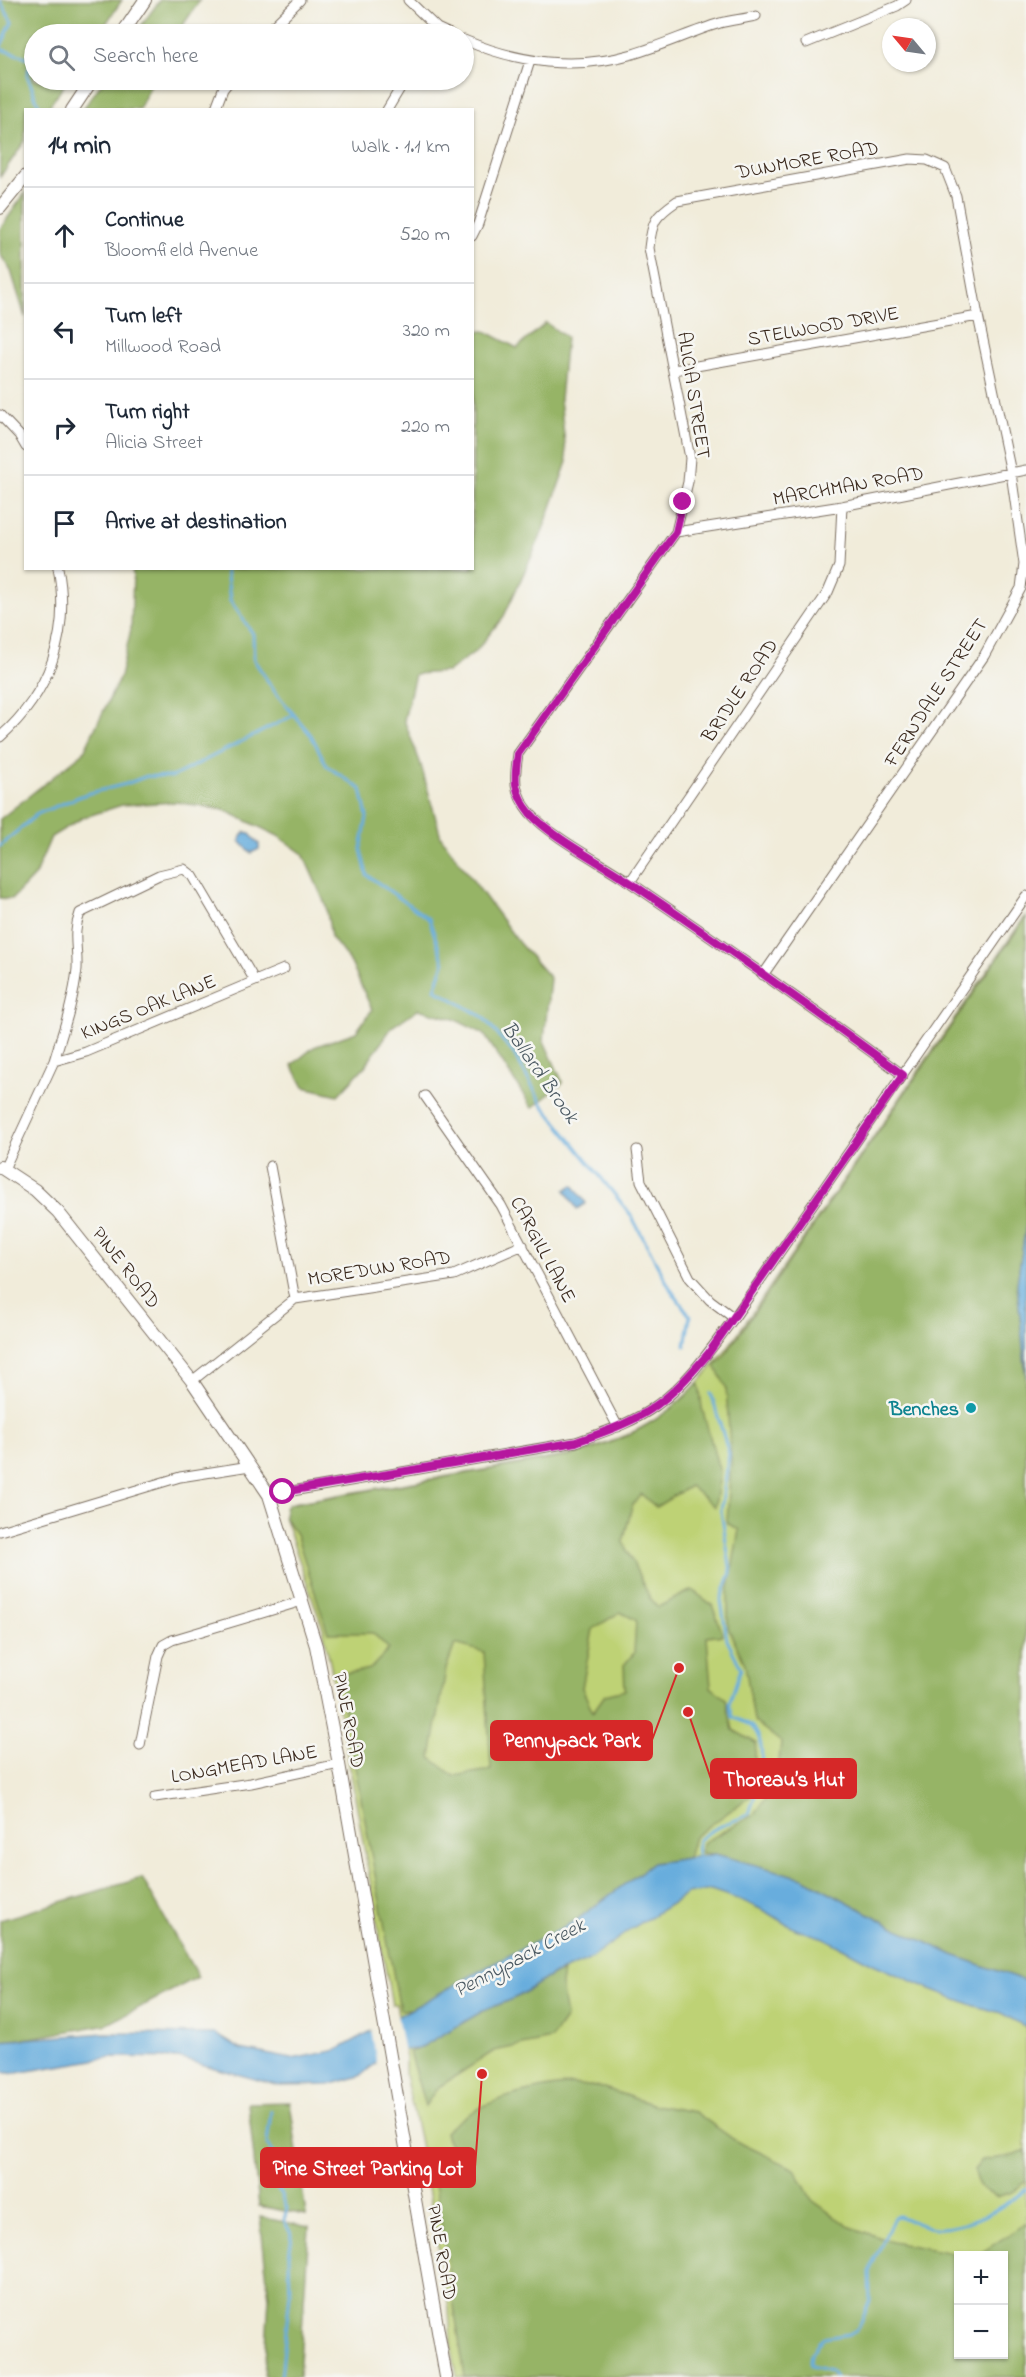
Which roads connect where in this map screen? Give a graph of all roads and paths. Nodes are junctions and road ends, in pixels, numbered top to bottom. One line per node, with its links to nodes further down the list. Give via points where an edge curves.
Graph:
1 (145, 0): 6 (street)
2 (300, 0): 7 (street)
3 (408, 0): 8 (street)
4 (906, 0): 10 (street)
5 (756, 16): 11 (street, via 721,22 632,54 590,63)
6 (129, 24)
7 (275, 24)
8 (429, 24)
9 (474, 43): 11 (street)
10 (806, 43)
11 (530, 61): 22 (street)
12 (85, 90): 15 (street)
13 (223, 90): 16 (street)
14 (399, 90): 17 (street)
15 (73, 108)
16 (216, 108)
17 (388, 108)
18 (24, 178): 20 (street)
19 (951, 182): 21 (street, DUNMORE ROAD, via 945,168 927,160 910,159 677,201); 23 (street, FERNDALE STREET)
20 (0, 208)
21 (662, 211): 24 (street, ALICIA STREET, via 651,224 649,248)
22 (474, 232)
23 (978, 316): 24 (street, STELWOOD DRIVE); 28 (street, FERNDALE STREET)
24 (674, 370): 30 (street, ALICIA STREET, via 690,458)
25 (0, 415): 26 (street)
26 (24, 444)
27 (1026, 471): 28 (street, MARCHMAN ROAD)
28 (1011, 473): 29 (street, MARCHMAN ROAD); 36 (street, FERNDALE STREET, via 1024,564 1021,588 984,656)
29 (842, 506): 30 (street, MARCHMAN ROAD); 33 (street, BRIDLE ROAD, via 839,566 828,592)
30 (676, 532): 33 (street, ALICIA STREET, via 518,754 515,773 516,791 532,815)
31 (58, 570): 32 (street, via 64,608 44,684 16,723)
32 (0, 737)
33 (630, 882): 36 (street)
34 (1026, 896): 39 (street)
35 (284, 969): 37 (street, KINGS OAK LANE)
36 (763, 975): 39 (street)
37 (255, 981): 38 (street, KINGS OAK LANE, via 86,1052); 38 (street, KINGS OAK LANE, via 193,876 184,869 159,875 80,914 75,927 76,969 71,999)
38 (54, 1061): 43 (street, KINGS OAK LANE)
39 (903, 1075): 46 (street)
40 (426, 1096): 44 (street, CARGILL LANE, via 501,1205)
41 (637, 1150): 46 (street, via 641,1181 690,1278)
42 (270, 1166): 45 (street)
43 (2, 1168): 47 (street, PINE ROAD, via 58,1212)
44 (523, 1245): 45 (street, MOREDUN ROAD, via 454,1275); 48 (street, CARGILL LANE)
45 (296, 1299): 47 (street, MOREDUN ROAD)
46 (734, 1318): 48 (street, via 679,1387 656,1406)
47 (192, 1381): 49 (street, PINE ROAD)
48 (618, 1427): 50 (street, via 576,1442 532,1451)
49 (250, 1466): 50 (street, PINE ROAD); 51 (street, via 180,1477)
50 (269, 1495): 52 (street, PINE ROAD)
51 (0, 1531)
52 (302, 1601): 53 (street, via 163,1645); 54 (street, PINE ROAD, via 316,1646)
53 (140, 1744)
54 (339, 1764): 55 (street, LONGMEAD LANE, via 251,1783); 56 (street, PINE ROAD)
55 (155, 1797)
56 (446, 2377)

